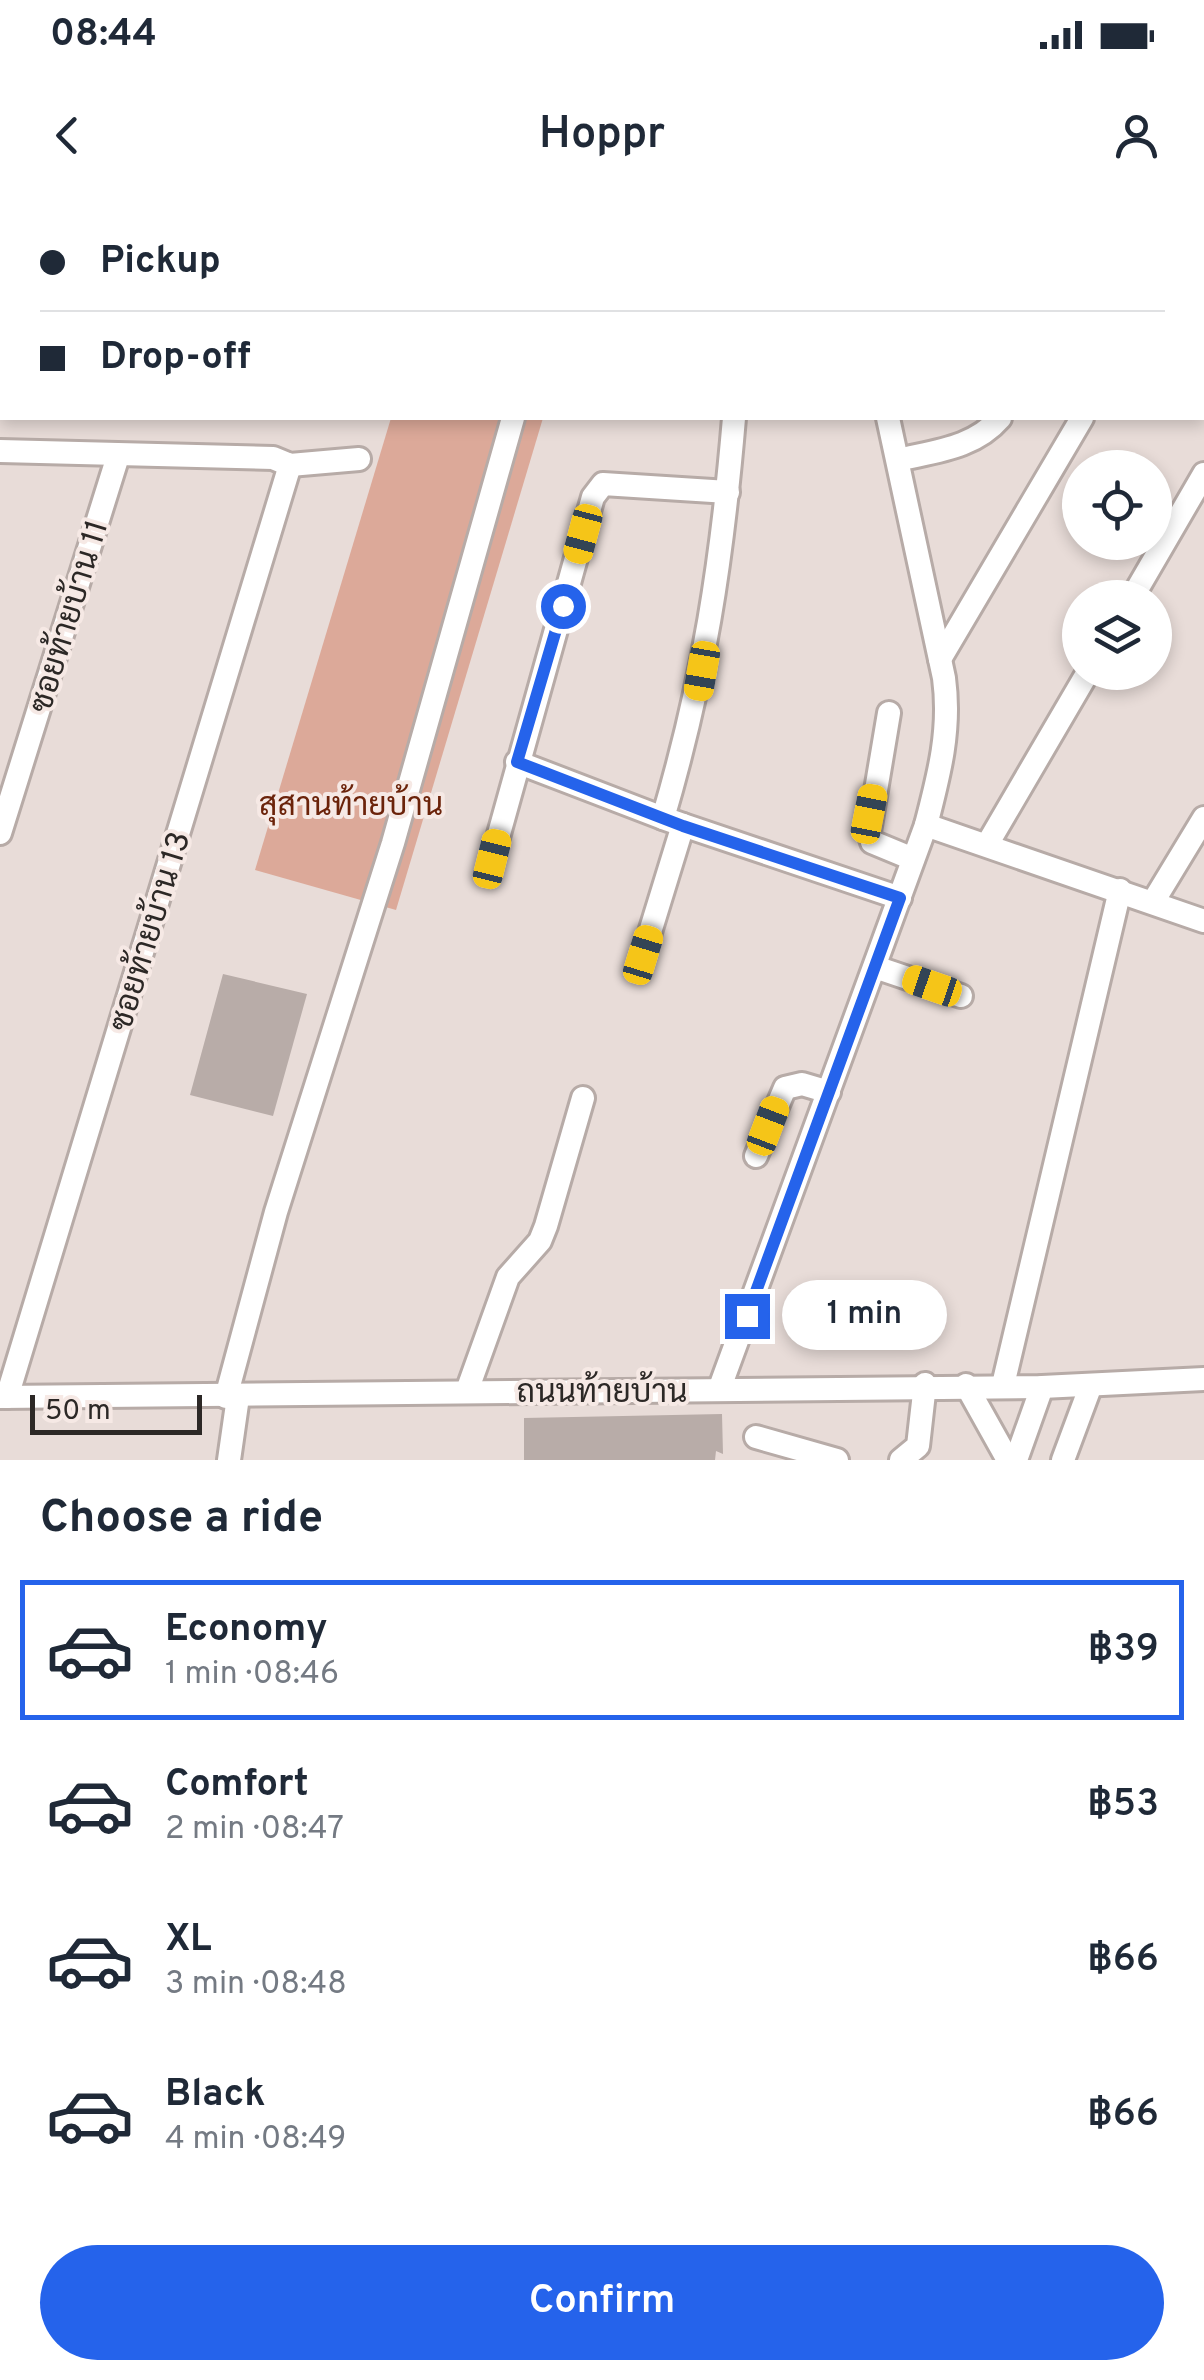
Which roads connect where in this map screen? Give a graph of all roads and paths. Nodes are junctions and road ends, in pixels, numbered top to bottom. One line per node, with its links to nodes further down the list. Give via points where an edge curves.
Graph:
1 (512, 420): 45 (street, via 393,843 282,1194)
2 (734, 420): 12 (street)
3 (888, 420): 9 (street)
4 (998, 420): 9 (street, via 962,445)
5 (1081, 420): 14 (street)
6 (0, 451): 7 (street)
7 (118, 456): 10 (street, via 273,458); 18 (street, ซอยท้ายบ้าน 11)
8 (359, 459): 10 (street)
9 (898, 460): 14 (street)
10 (290, 465): 44 (street, ซอยท้ายบ้าน 13)
11 (1204, 474): 13 (street)
12 (728, 492): 17 (street, via 603,484 593,498); 20 (street, via 721,566)
13 (1142, 580)
14 (940, 659): 21 (street, via 950,716)
15 (1077, 690): 23 (street)
16 (889, 712): 25 (street, via 869,832 872,842)
17 (517, 762): 20 (street); 24 (street)
18 (10, 767): 22 (street, ซอยท้ายบ้าน 11)
19 (1204, 818): 28 (street)
20 (673, 822): 27 (street); 30 (street)
21 (926, 825): 23 (street); 25 (street)
22 (0, 833)
23 (988, 843): 26 (street)
24 (492, 859)
25 (913, 859): 27 (street)
26 (1120, 890): 28 (street); 40 (street)
27 (900, 898): 31 (street)
28 (1153, 902): 29 (street)
29 (1204, 921)
30 (643, 955)
31 (875, 967): 32 (street); 33 (street)
32 (961, 996)
33 (829, 1092): 35 (street, via 802,1084 785,1088); 42 (street)
34 (583, 1098): 43 (street, via 546,1226 508,1276)
35 (756, 1156)
36 (1204, 1379): 39 (street, ถนนท้ายบ้าน)
37 (925, 1384): 38 (street, ถนนท้ายบ้าน); 42 (street, ถนนท้ายบ้าน); 49 (street, via 918,1446)
38 (966, 1385): 40 (street, ถนนท้ายบ้าน); 50 (street)
39 (1091, 1385): 41 (street, ถนนท้ายบ้าน); 52 (street)
40 (1003, 1386): 41 (street, ถนนท้ายบ้าน)
41 (1042, 1387): 51 (street)
42 (719, 1390): 43 (street, ถนนท้ายบ้าน)
43 (467, 1391): 45 (street, ถนนท้ายบ้าน)
44 (3, 1397): 45 (street, ถนนท้ายบ้าน)
45 (232, 1397): 47 (street)
46 (756, 1438): 48 (street)
47 (229, 1460)
48 (837, 1460)
49 (901, 1460)
50 (1008, 1460)
51 (1016, 1460)
52 (1063, 1460)

